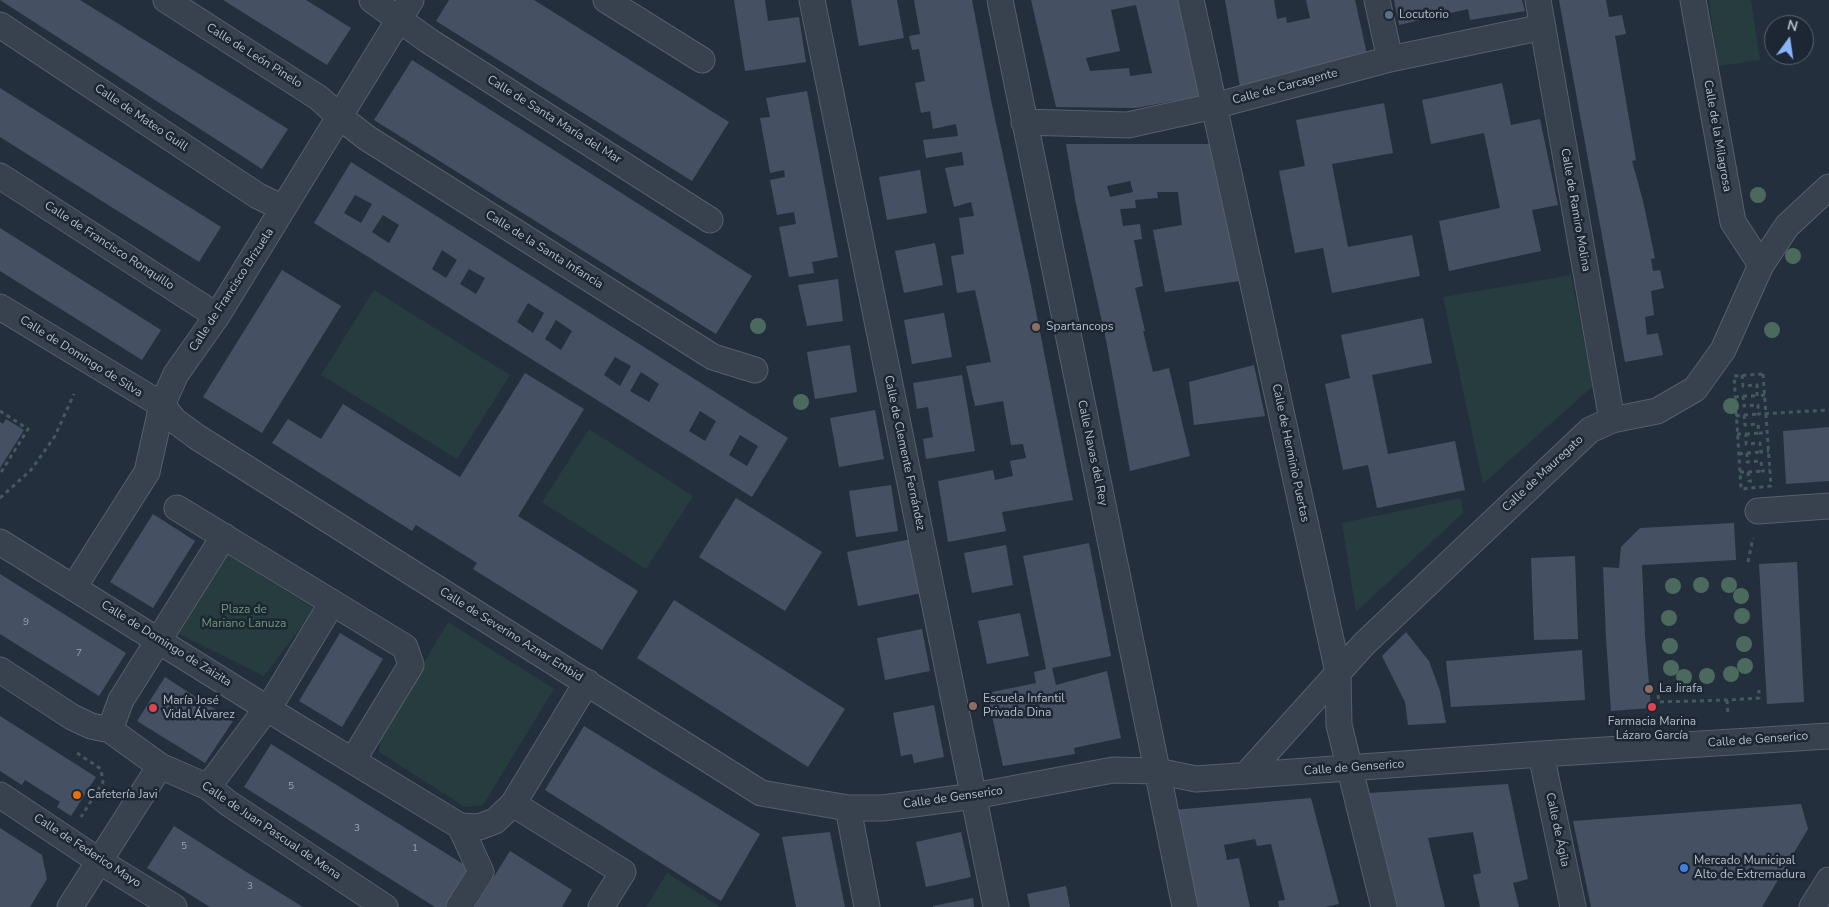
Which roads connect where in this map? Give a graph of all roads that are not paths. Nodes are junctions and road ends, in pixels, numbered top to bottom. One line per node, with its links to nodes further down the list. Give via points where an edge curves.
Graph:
1 (166, 0): 16 (street, Calle de León Pinelo, via 320,98)
2 (372, 0): 10 (street, Calle de Santa María del Mar)
3 (606, 0): 14 (street)
4 (812, 0): 50 (street, Calle de Clemente Fernández)
5 (1000, 0): 17 (street, Calle Navas del Rey)
6 (1191, 0): 15 (street, Calle de Herminio Puertas)
7 (1377, 0): 13 (street)
8 (1538, 0): 12 (street, Calle de Ramiro Molina)
9 (1693, 0): 22 (street, Calle de la Milagrosa, via 1733,222)
10 (405, 9): 16 (street, Calle de Francisco Brizuela); 21 (street, Calle de Santa María del Mar, via 429,40)
11 (0, 25): 20 (street, Calle de Mateo Guill, via 258,196)
12 (1543, 27): 13 (street, Calle de Carcagente); 27 (street, Calle de Ramiro Molina)
13 (1390, 59): 15 (street, Calle de Carcagente)
14 (702, 60)
15 (1214, 106): 17 (street, Calle de Carcagente, via 1128,125); 37 (street, Calle de Herminio Puertas)
16 (340, 117): 20 (street, Calle de Francisco Brizuela); 25 (street, Calle de la Santa Infancia, via 367,138 713,357)
17 (1024, 122): 46 (street, Calle Navas del Rey)
18 (0, 176): 24 (street, Calle de Francisco Ronquillo)
19 (1829, 187): 22 (street, Calle de Mauregato, via 1786,226)
20 (284, 208): 24 (street, Calle de Francisco Brizuela)
21 (710, 220)
22 (1761, 265): 27 (street, Calle de Mauregato, via 1723,350 1694,389 1657,411)
23 (0, 307): 26 (street, Calle de Domingo de Silva)
24 (217, 316): 26 (street, Calle de Francisco Brizuela, via 176,374)
25 (755, 370)
26 (162, 405): 33 (street, Calle de Francisco Brizuela, via 147,472); 38 (street, Calle de Severino Aznar Embid, via 174,420 197,438)
27 (1612, 420): 37 (street, Calle de Mauregato, via 1590,430)
28 (1829, 506): 30 (street)
29 (178, 508): 31 (street)
30 (1758, 511)
31 (224, 536): 34 (street); 35 (street)
32 (0, 542): 33 (street, Calle de Domingo de Zaizita)
33 (74, 587): 35 (street, Calle de Domingo de Zaizita)
34 (332, 603): 39 (street); 43 (street, via 405,647 411,665)
35 (159, 640): 39 (street, Calle de Domingo de Zaizita); 40 (street, via 120,700)
36 (0, 670): 40 (street, Calle de Juan Pascual de Mena, via 72,717 90,726)
37 (1338, 672): 45 (street, Calle de Herminio Puertas, via 1339,725); 47 (street, Calle de Mauregato)
38 (587, 682): 51 (street); 52 (street, Calle de Severino Aznar Embid, via 761,793)
39 (267, 707): 43 (street, Calle de Domingo de Zaizita); 48 (street)
40 (110, 730): 44 (street, Calle de Juan Pascual de Mena)
41 (1829, 736): 42 (street, Calle de Genserico)
42 (1541, 754): 45 (street, Calle de Genserico); 66 (street, Calle de Ágila)
43 (353, 760): 54 (street, Calle de Domingo de Zaizita)
44 (160, 766): 48 (street, Calle de Juan Pascual de Mena); 55 (street)
45 (1350, 769): 47 (street, Calle de Genserico); 65 (street, Calle de Herminio Puertas)
46 (1157, 771): 47 (street, Calle de Genserico, via 1196,779); 50 (street, Calle de Genserico, via 1113,770); 64 (street, Calle Navas del Rey)
47 (1245, 776)
48 (208, 787): 59 (street, Calle de Juan Pascual de Mena)
49 (0, 796): 55 (street, Calle de Federico Mayo)
50 (974, 796): 53 (street, Calle de Genserico); 63 (street, Calle de Clemente Fernández)
51 (514, 804): 54 (street, via 495,820 479,827); 61 (street, via 623,872)
52 (848, 808): 53 (street, Calle de Severino Aznar Embid); 62 (street)
53 (883, 808)
54 (460, 826): 60 (street, via 481,872)
55 (99, 861): 57 (street); 58 (street, Calle de Federico Mayo)
56 (1829, 880): 67 (street)
57 (70, 907)
58 (174, 907)
59 (385, 907)
60 (458, 907)
61 (601, 907)
62 (867, 907)
63 (996, 907)
64 (1184, 907)
65 (1384, 907)
66 (1573, 907)
67 (1812, 907)

